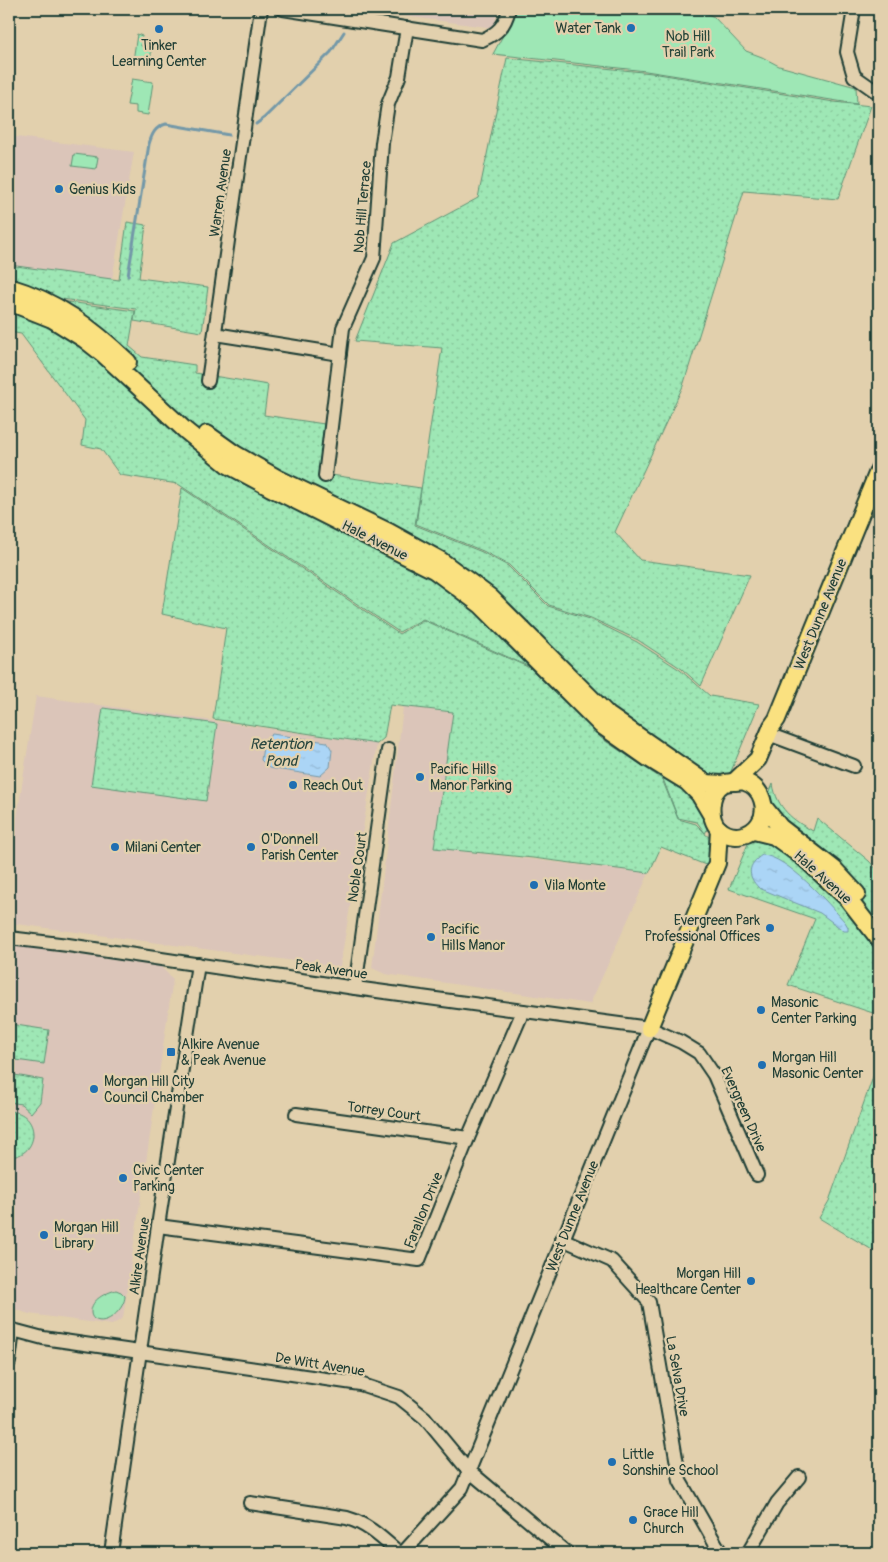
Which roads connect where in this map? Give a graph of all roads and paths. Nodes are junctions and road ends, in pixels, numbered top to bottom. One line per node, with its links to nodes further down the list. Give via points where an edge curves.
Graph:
1 (261, 9): 10 (street, Warren Avenue)
2 (283, 9): 5 (street)
3 (509, 9): 6 (street, via 507,20 495,34 482,40)
4 (854, 9): 7 (street, via 847,52 854,76)
5 (337, 13): 6 (street)
6 (407, 28): 11 (street, Nob Hill Terrace, via 399,77 388,104 382,143 374,258 343,328)
7 (879, 91)
8 (9, 286): 19 (main road, Hale Avenue, via 31,293 79,320 198,426 235,454 440,560 490,597 608,715 706,783)
9 (9, 302): 21 (main road, Hale Avenue, via 52,319 84,339 228,464 434,570 481,605 601,725 687,782 699,794)
10 (215, 334): 11 (street); 12 (street, Warren Avenue)
11 (340, 354): 14 (street, Nob Hill Terrace)
12 (208, 380)
13 (879, 468): 15 (main road, West Dunne Avenue)
14 (325, 476)
15 (768, 734): 17 (main road, West Dunne Avenue); 18 (street)
16 (388, 750): 28 (street, Noble Court)
17 (758, 759): 19 (main road, West Dunne Avenue); 20 (main road, West Dunne Avenue)
18 (854, 766)
19 (728, 783): 20 (main road, via 746,782); 21 (main road, via 712,797)
20 (762, 801): 22 (main road, via 762,821); 24 (main road, Hale Avenue, via 780,827 834,869)
21 (716, 823): 22 (main road, via 729,834); 23 (main road, West Dunne Avenue)
22 (747, 834): 23 (main road, West Dunne Avenue); 26 (main road, Hale Avenue, via 774,836 804,858 848,899)
23 (717, 863): 30 (main road, West Dunne Avenue)
24 (879, 921)
25 (9, 938): 27 (street, Peak Avenue)
26 (879, 939)
27 (198, 964): 28 (street, Peak Avenue); 34 (street, Alkire Avenue)
28 (355, 988): 29 (street, Peak Avenue)
29 (522, 1011): 30 (street, Peak Avenue); 32 (street, Farallon Drive)
30 (649, 1028): 33 (street, Evergreen Drive, via 699,1053 714,1075); 35 (street, West Dunne Avenue)
31 (296, 1114): 32 (street, Torrey Court)
32 (468, 1138): 34 (street, Farallon Drive, via 419,1260)
33 (757, 1175)
34 (158, 1226): 37 (street, Alkire Avenue)
35 (562, 1239): 39 (street, West Dunne Avenue); 45 (street, La Selva Drive, via 612,1261 649,1302 680,1481)
36 (11, 1329): 37 (street, De Witt Avenue, via 42,1338); 38 (street)
37 (140, 1352): 39 (street, De Witt Avenue, via 360,1384 399,1397 425,1418); 42 (street, Alkire Avenue)
38 (9, 1362)
39 (468, 1470): 43 (street, West Dunne Avenue, via 462,1488); 44 (street, De Witt Avenue)
40 (800, 1477): 46 (street, via 777,1503)
41 (250, 1503): 43 (street, via 359,1521)
42 (112, 1553)
43 (401, 1553)
44 (566, 1553)
45 (721, 1553)
46 (748, 1553)

